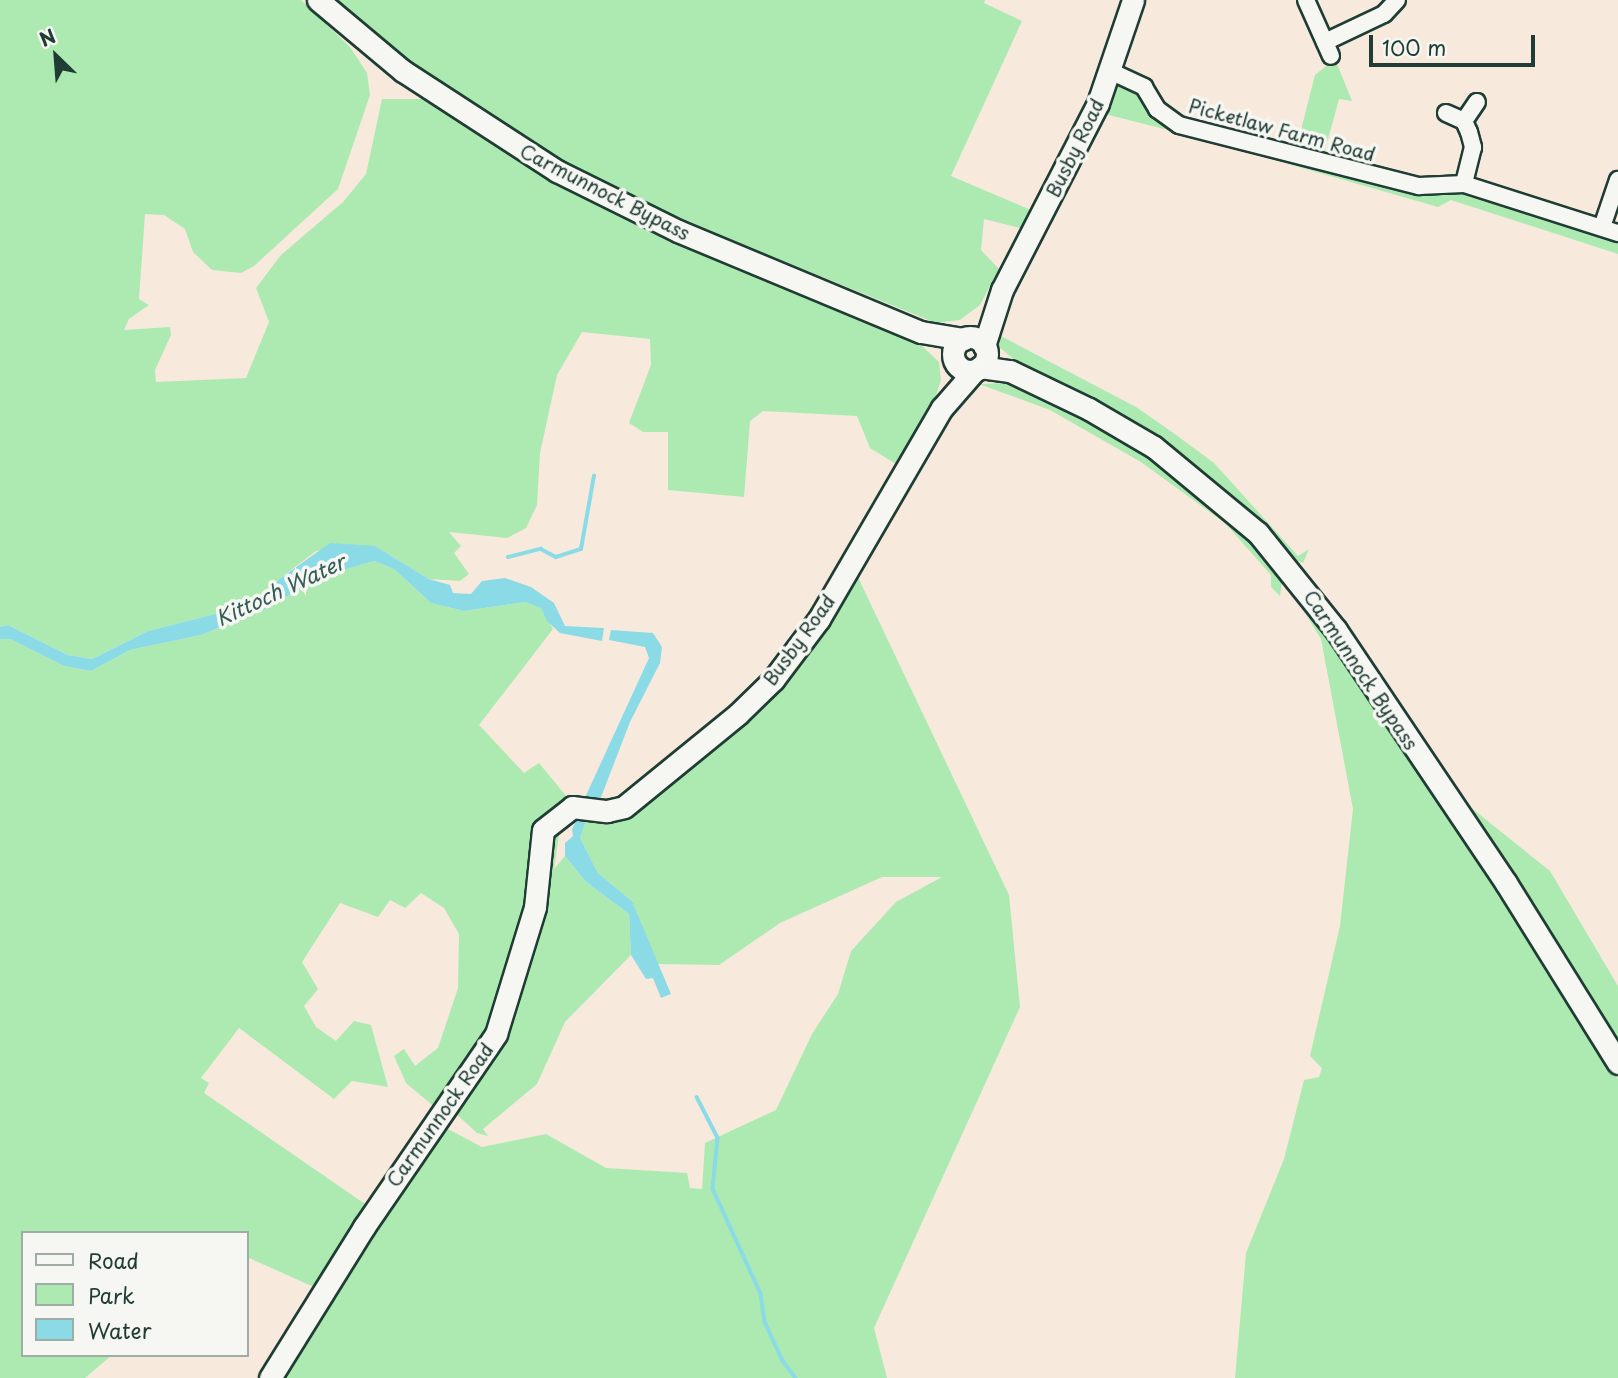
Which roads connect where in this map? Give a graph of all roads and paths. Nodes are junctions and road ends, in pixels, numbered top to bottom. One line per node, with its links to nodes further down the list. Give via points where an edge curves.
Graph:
1 (318, 0): 14 (main road, Carmunnock Bypass, via 403,71 557,171 678,231)
2 (1133, 0): 5 (main road, Busby Road)
3 (1306, 0): 4 (street, via 1328,49 1384,14)
4 (1397, 0)
5 (1110, 71): 11 (street, Picketlaw Farm Road, via 1144,87 1157,109 1179,125 1419,186); 14 (main road, Busby Road, via 1084,132)
6 (1477, 102): 8 (street)
7 (1446, 113): 8 (street)
8 (1464, 121): 11 (street, via 1473,147)
9 (1600, 180): 10 (street)
10 (1617, 183): 12 (street)
11 (1464, 184): 12 (street, Picketlaw Farm Road)
12 (1602, 227): 13 (street, Picketlaw Farm Road)
13 (1618, 233)
14 (970, 353): 15 (main road, Busby Road, via 819,619 773,680 624,807); 16 (main road, Carmunnock Bypass, via 1089,408 1154,447 1224,500 1297,576 1506,883)
15 (587, 809): 17 (main road, Carmunnock Road, via 562,811 540,836 536,907 496,1034 349,1250)
16 (1618, 1062)
17 (271, 1378)

